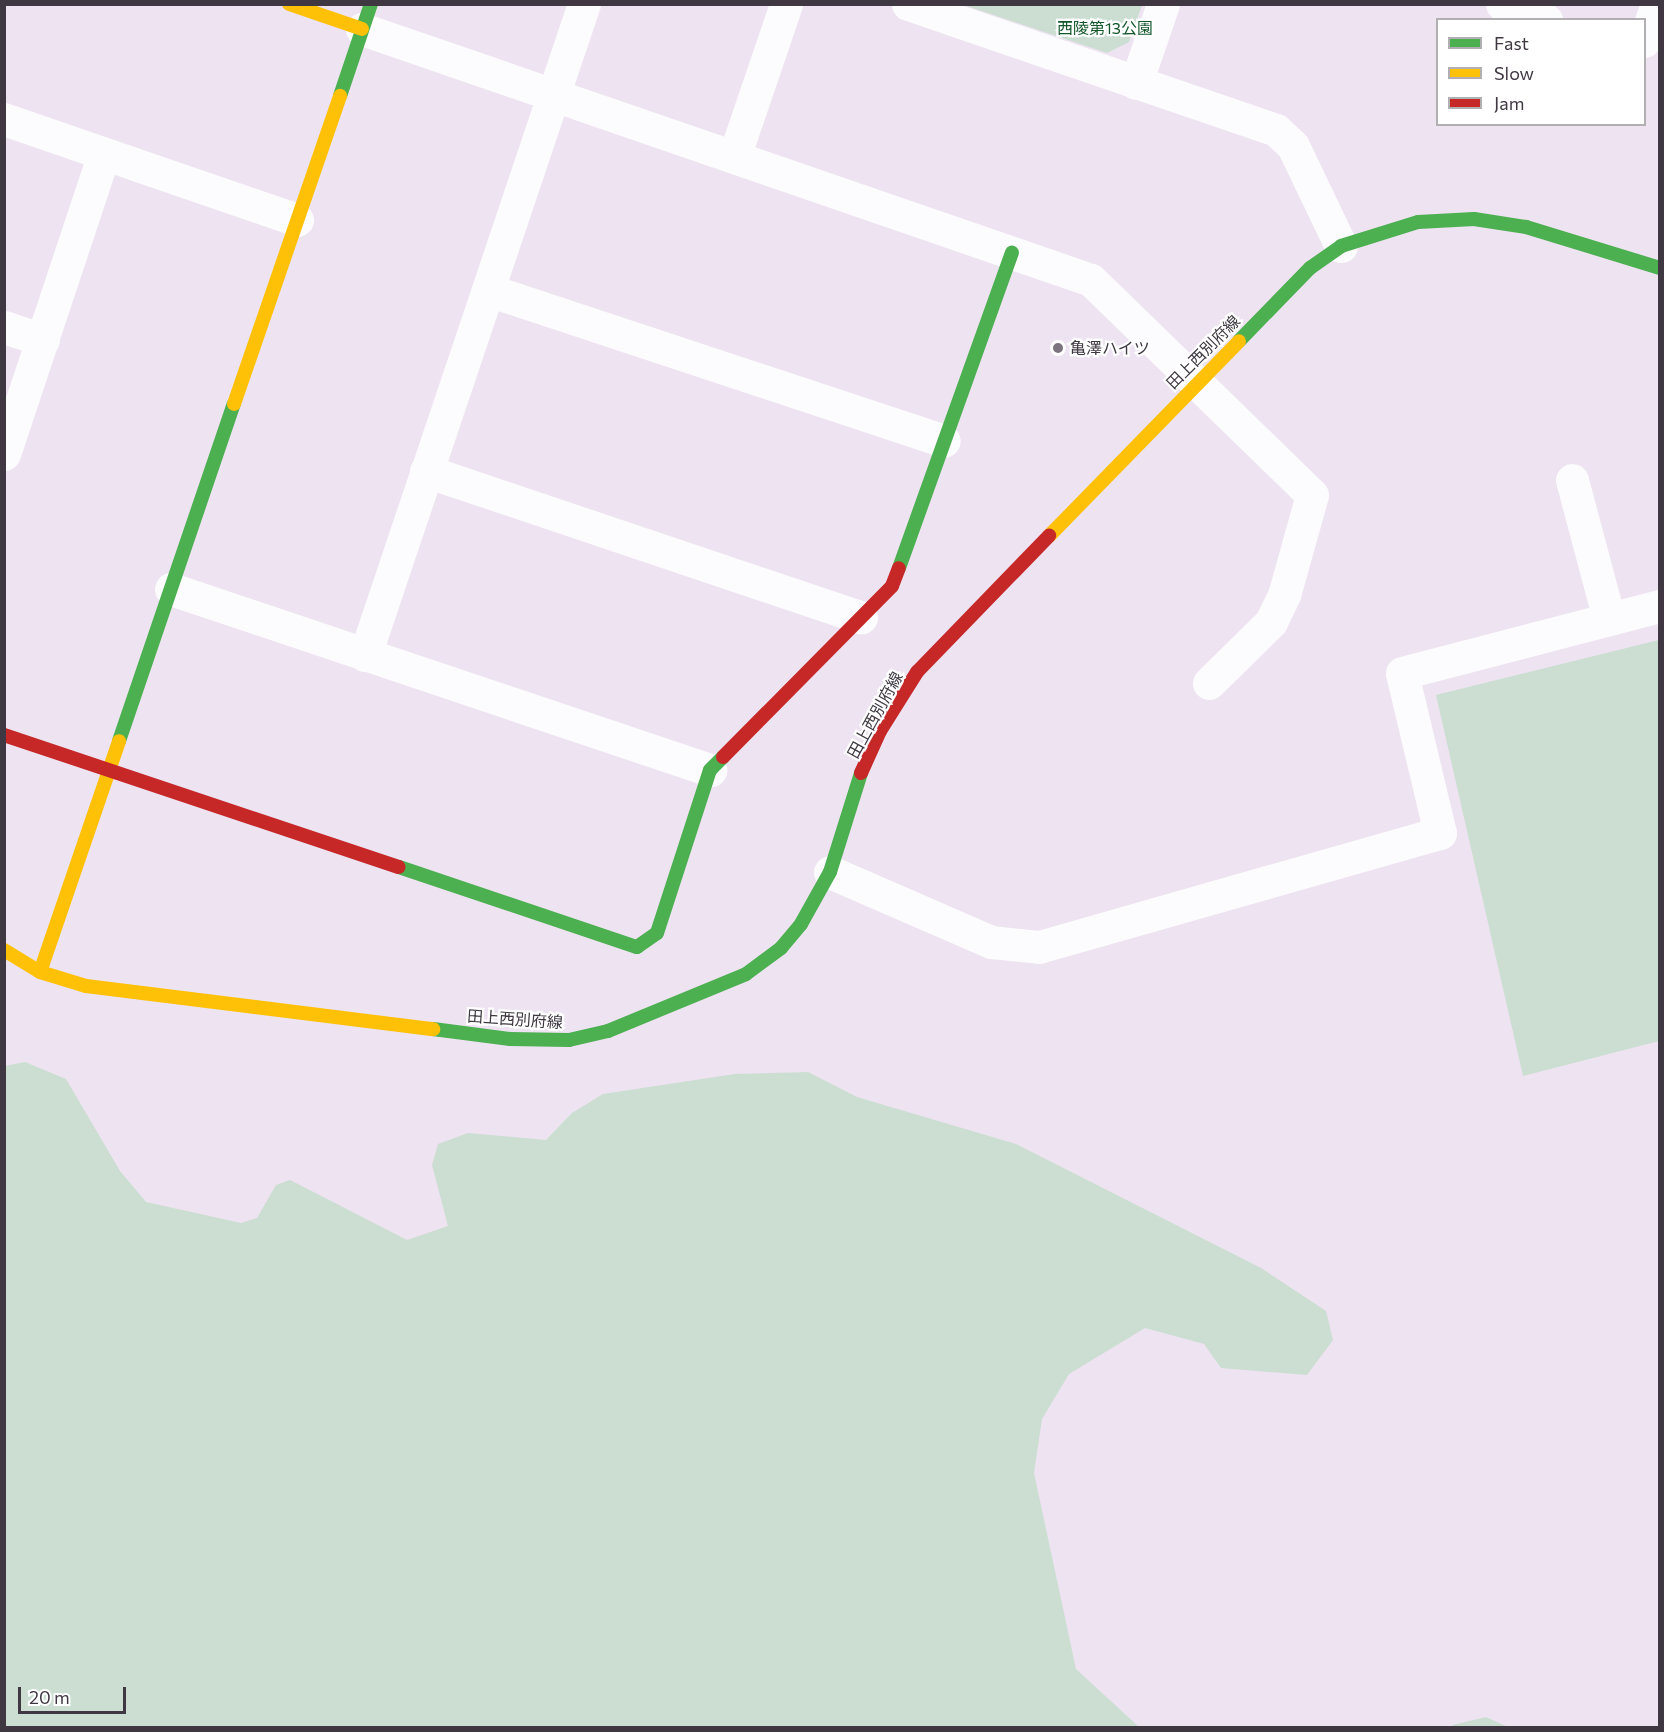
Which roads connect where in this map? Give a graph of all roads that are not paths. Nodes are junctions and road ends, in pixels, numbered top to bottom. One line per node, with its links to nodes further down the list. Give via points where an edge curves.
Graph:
1 (289, 4): 8 (street)
2 (584, 4): 12 (street)
3 (786, 4): 15 (street)
4 (908, 4): 11 (street)
5 (1162, 4): 11 (street)
6 (1502, 4): 9 (street)
7 (1658, 4): 10 (street)
8 (366, 17): 12 (street); 16 (street)
9 (1540, 18)
10 (1646, 36)
11 (1137, 82): 17 (street, via 1276,130 1293,146)
12 (553, 95): 15 (street); 20 (street)
13 (4, 119): 14 (street)
14 (104, 154): 16 (street); 22 (street)
15 (734, 158): 18 (street)
16 (297, 220): 28 (street)
17 (1341, 246): 19 (street, 田上西別府線, via 1418,222 1474,219 1526,227); 23 (street, 田上西別府線, via 1310,268)
18 (1012, 253): 23 (street, via 1091,280); 24 (street)
19 (1659, 268)
20 (488, 290): 24 (street); 26 (street)
21 (4, 327): 22 (street)
22 (42, 340): 25 (street)
23 (1197, 382): 33 (street, via 1312,495 1284,595 1271,622); 37 (street, 田上西別府線, via 917,672 880,731 862,771)
24 (944, 441): 30 (street, via 892,586)
25 (4, 454)
26 (426, 471): 30 (street); 32 (street)
27 (1572, 480): 31 (street)
28 (171, 589): 32 (street); 36 (street)
29 (1659, 606): 31 (street)
30 (861, 617): 35 (street)
31 (1609, 619): 37 (street, via 1402,674 1440,833 1039,947 991,942)
32 (365, 655): 35 (street)
33 (1209, 683)
34 (4, 735): 36 (street)
35 (710, 770): 36 (street, via 657,933 637,947)
36 (108, 771): 39 (street)
37 (830, 872): 39 (street, 田上西別府線, via 801,924 781,948 746,974 608,1031 569,1040 510,1039 86,986)
38 (4, 950): 39 (street, 田上西別府線)
39 (40, 972)

